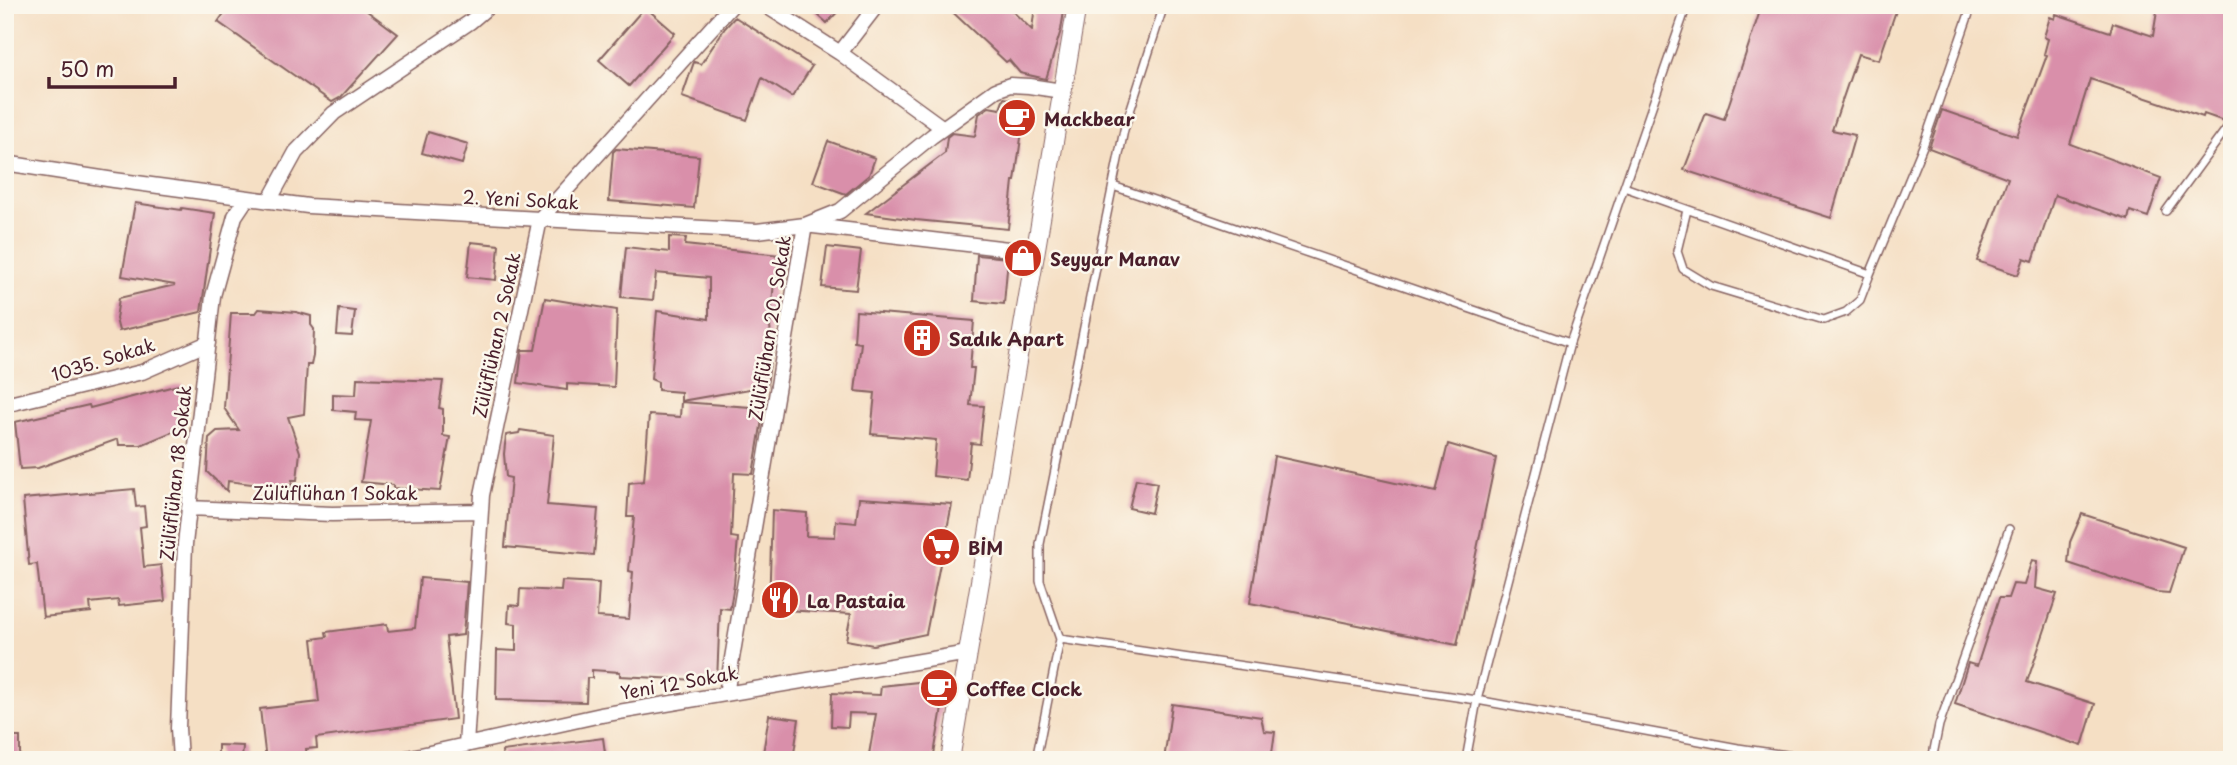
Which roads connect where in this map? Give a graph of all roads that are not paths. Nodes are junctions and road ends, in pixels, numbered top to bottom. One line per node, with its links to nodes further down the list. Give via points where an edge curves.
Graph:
1 (490, 5): 17 (street, via 334,113 296,152)
2 (732, 5): 20 (street)
3 (765, 5): 9 (street)
4 (877, 5): 9 (street)
5 (1077, 5): 10 (street)
6 (1164, 5): 14 (lane, via 1124,130)
7 (1687, 5): 15 (lane)
8 (1972, 5): 23 (lane, via 1923,146)
9 (840, 53): 12 (street)
10 (1062, 92): 12 (street, Zülüflühan 20. Sokak, via 1010,85); 22 (street)
11 (2232, 121): 19 (lane)
12 (943, 128): 21 (street, Zülüflühan 20. Sokak, via 840,211)
13 (5, 163): 16 (street, 2. Yeni Sokak)
14 (1112, 187): 25 (lane); 30 (lane, via 1040,544 1040,581)
15 (1624, 187): 18 (lane); 25 (lane)
16 (247, 198): 17 (street, 2. Yeni Sokak); 24 (street, Zülüflühan 18 Sokak, via 235,216 214,296)
17 (269, 201): 20 (street, 2. Yeni Sokak)
18 (1687, 210): 23 (lane); 23 (lane, via 1677,251 1683,269 1711,286 1824,320 1846,312 1860,300)
19 (2166, 211)
20 (540, 219): 21 (street, 2. Yeni Sokak, via 757,231); 28 (street, Zülüflühan 2 Sokak)
21 (805, 225): 22 (street, 2. Yeni Sokak); 32 (street, Zülüflühan 20. Sokak)
22 (1035, 252): 31 (street)
23 (1870, 274)
24 (208, 343): 26 (street, 1035. Sokak, via 142,372); 27 (street, Zülüflühan 18 Sokak)
25 (1570, 343): 33 (lane)
26 (5, 405)
27 (189, 508): 28 (street, Zülüflühan 1 Sokak, via 332,514); 35 (street, Zülüflühan 18 Sokak)
28 (481, 511): 34 (street, Zülüflühan 2 Sokak)
29 (2009, 529): 41 (lane, via 1939,725)
30 (1060, 639): 33 (lane); 38 (lane)
31 (968, 653): 32 (street, Yeni 12 Sokak); 37 (street)
32 (726, 694): 34 (street, Yeni 12 Sokak)
33 (1477, 700): 39 (lane); 40 (lane)
34 (466, 745): 36 (street, Yeni 12 Sokak)
35 (180, 760)
36 (398, 760)
37 (950, 760)
38 (1036, 760)
39 (1466, 760)
40 (1821, 760)
41 (1932, 760)

